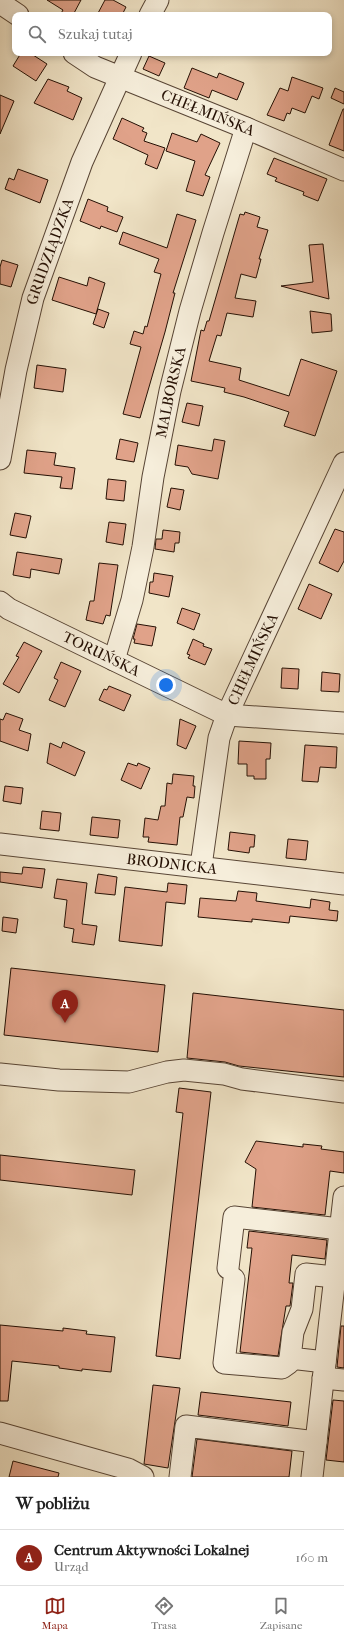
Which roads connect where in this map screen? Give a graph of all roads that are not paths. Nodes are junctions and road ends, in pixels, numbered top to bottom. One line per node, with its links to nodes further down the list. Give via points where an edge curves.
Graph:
1 (158, 0): 4 (street)
2 (0, 3): 3 (street)
3 (14, 12)
4 (152, 12)
5 (78, 56): 7 (street, CHEŁMIŃSKA, via 95,67)
6 (130, 56): 7 (street, GRUDZIĄDZKA)
7 (120, 76): 8 (street, CHEŁMIŃSKA); 10 (street, GRUDZIĄDZKA, via 82,162 33,298 16,370)
8 (246, 128): 9 (street, CHEŁMIŃSKA); 13 (street, MALBORSKA, via 192,304 170,391 132,600)
9 (344, 170)
10 (0, 459)
11 (344, 464): 14 (street, CHEŁMIŃSKA)
12 (0, 602): 13 (street, TORUŃSKA, via 9,609)
13 (114, 660): 14 (street, TORUŃSKA)
14 (227, 715): 15 (street, TORUŃSKA); 17 (street, CHEŁMIŃSKA, via 219,738)
15 (344, 723)
16 (0, 844): 17 (street, BRODNICKA)
17 (201, 866): 18 (street, BRODNICKA)
18 (344, 884)
19 (0, 1074): 20 (street, via 59,1080 129,1082 184,1070)
20 (344, 1092)
21 (344, 1197): 22 (street)
22 (340, 1228): 23 (street); 24 (street, via 234,1217 224,1363 282,1368 289,1363)
23 (334, 1277): 24 (street, via 306,1274 302,1309 293,1332); 25 (street)
24 (290, 1358): 25 (street)
25 (324, 1370): 26 (street); 28 (street)
26 (344, 1380)
27 (0, 1433): 29 (street, via 128,1469)
28 (316, 1442): 30 (street, via 186,1426); 31 (street)
29 (143, 1477)
30 (180, 1477)
31 (312, 1477)

